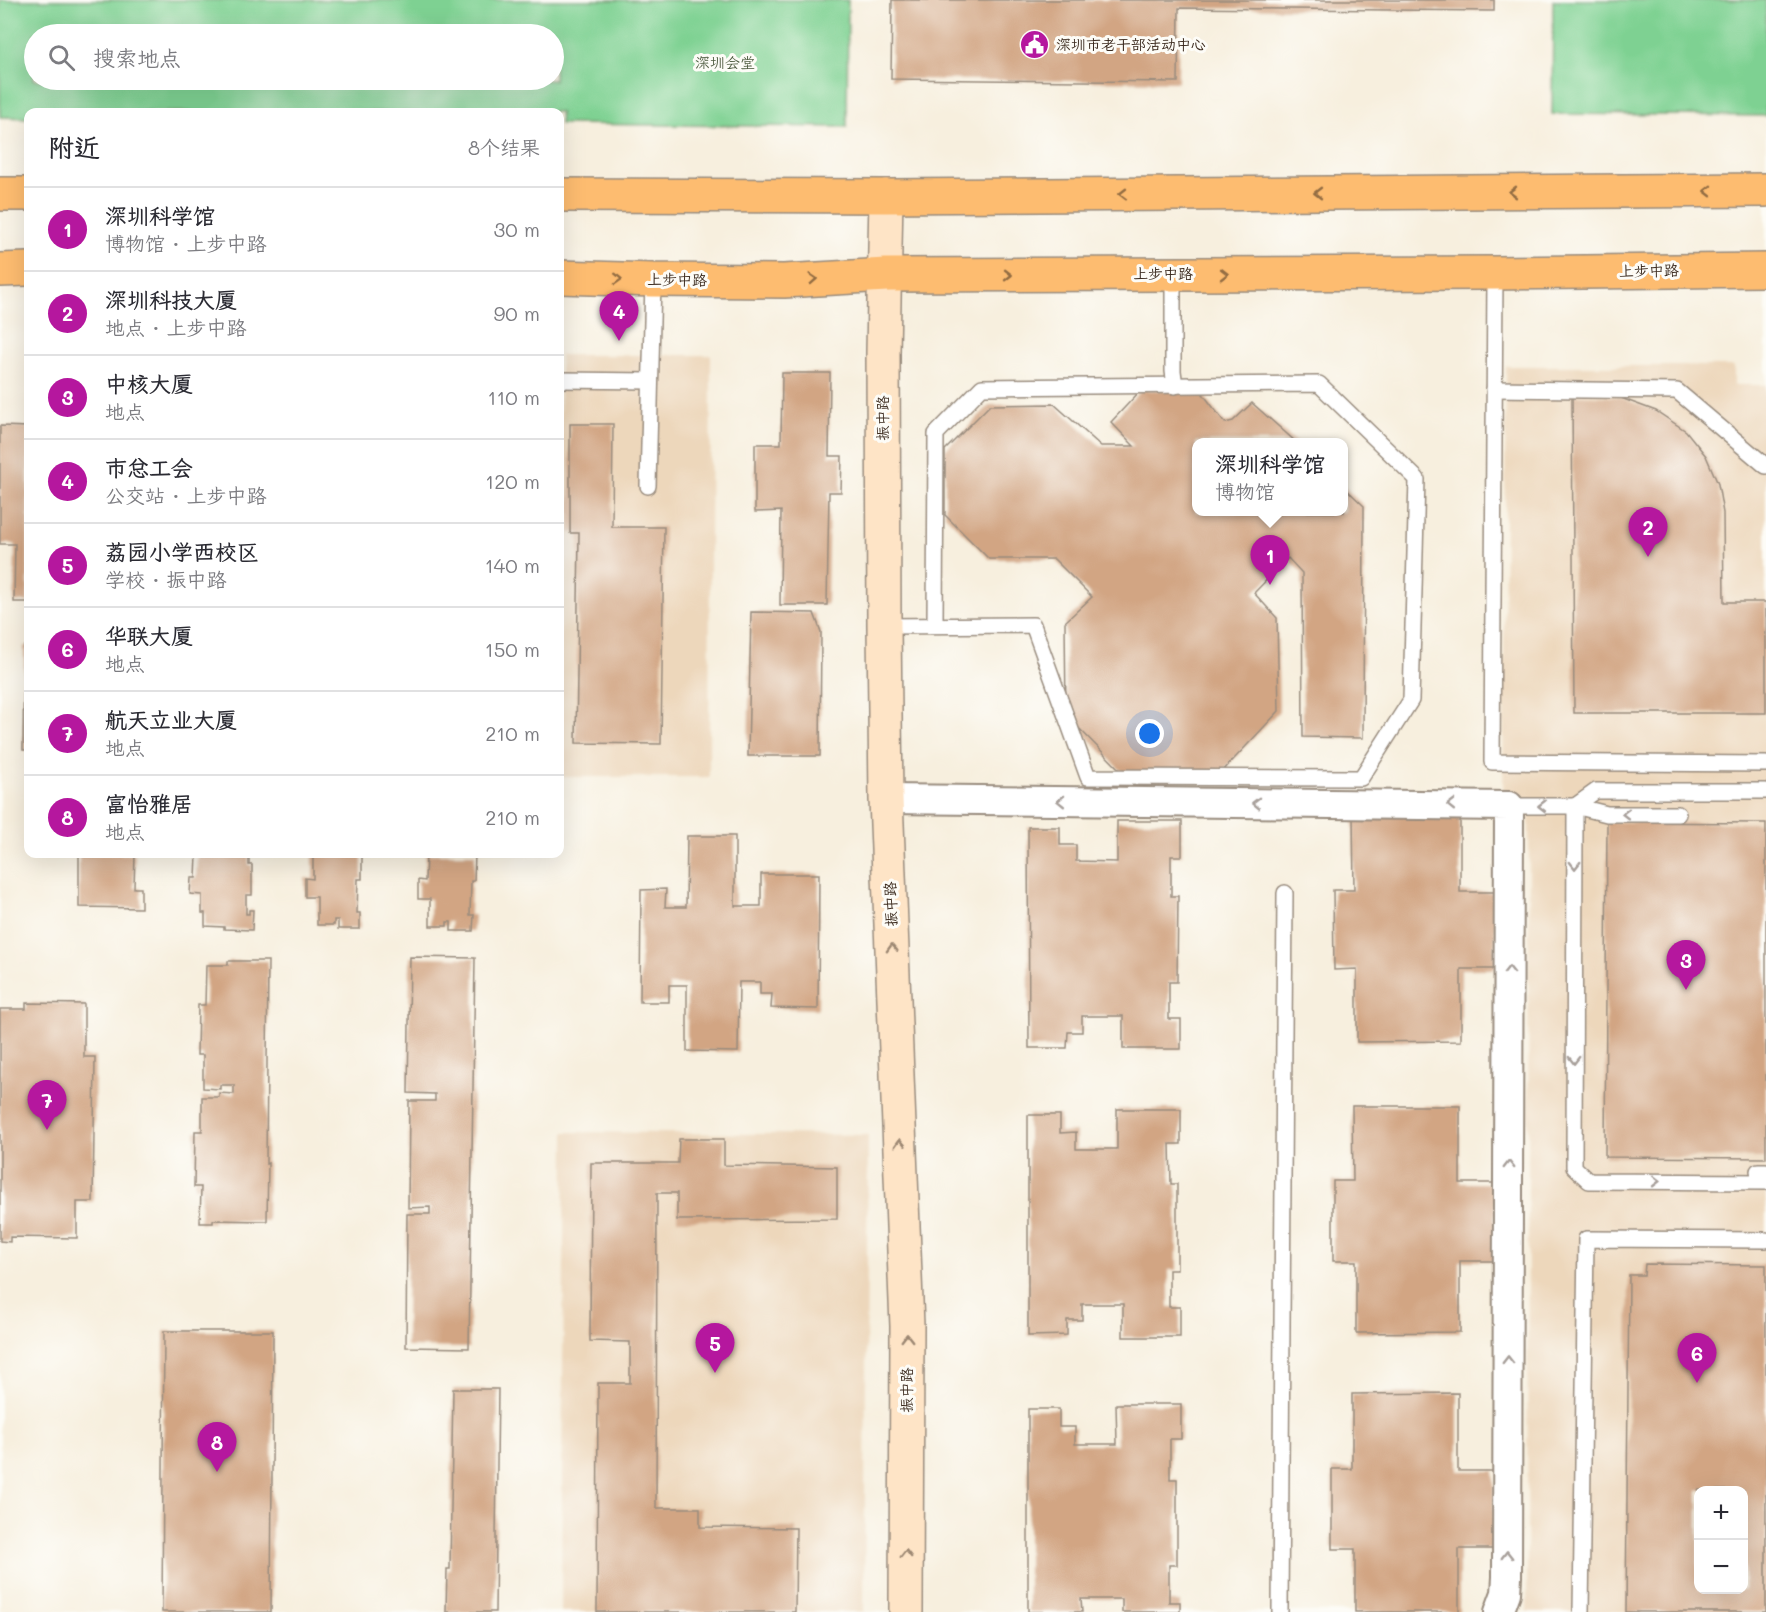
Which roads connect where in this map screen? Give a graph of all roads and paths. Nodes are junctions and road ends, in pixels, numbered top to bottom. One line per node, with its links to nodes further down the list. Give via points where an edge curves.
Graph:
1 (1766, 190): 5 (main road, one-way to 5)
2 (0, 194): 3 (main road)
3 (24, 194)
4 (564, 195): 5 (main road)
5 (886, 196): 11 (street, 振中路)
6 (24, 269): 7 (main road)
7 (0, 270)
8 (1766, 270): 9 (main road, 上步中路)
9 (1495, 273): 10 (main road, 上步中路, one-way to 9); 17 (lane)
10 (1173, 274): 11 (main road, 上步中路, one-way to 10); 16 (lane)
11 (886, 275): 13 (main road, 上步中路, one-way to 11, via 784,281); 21 (street, 振中路)
12 (564, 277): 13 (main road, 上步中路, one-way to 13)
13 (653, 280): 15 (lane)
14 (564, 380): 15 (lane)
15 (650, 381): 19 (lane)
16 (1175, 386): 20 (lane, via 982,387 936,434); 20 (lane, via 1319,384 1417,479 1411,700 1361,778 1088,777 1033,625)
17 (1494, 389): 18 (lane, via 1677,391); 22 (lane, via 1492,762)
18 (1766, 466)
19 (648, 486)
20 (935, 625): 21 (lane)
21 (884, 626): 24 (street, 振中路)
22 (1766, 764)
23 (1766, 791): 26 (lane, via 1596,790)
24 (886, 800): 25 (street, one-way to 24); 31 (street, 振中路, one-way to 24, via 907,1326)
25 (1509, 806): 26 (lane, one-way to 25); 33 (street, one-way to 25, via 1507,1577)
26 (1575, 806): 27 (lane, one-way to 26, via 1607,814); 29 (lane, one-way to 29, via 1574,1167 1589,1181)
27 (1678, 814)
28 (1285, 893): 32 (lane)
29 (1763, 1174)
30 (1766, 1240): 34 (lane, via 1586,1239)
31 (906, 1612)
32 (1280, 1612)
33 (1499, 1612)
34 (1581, 1612)

